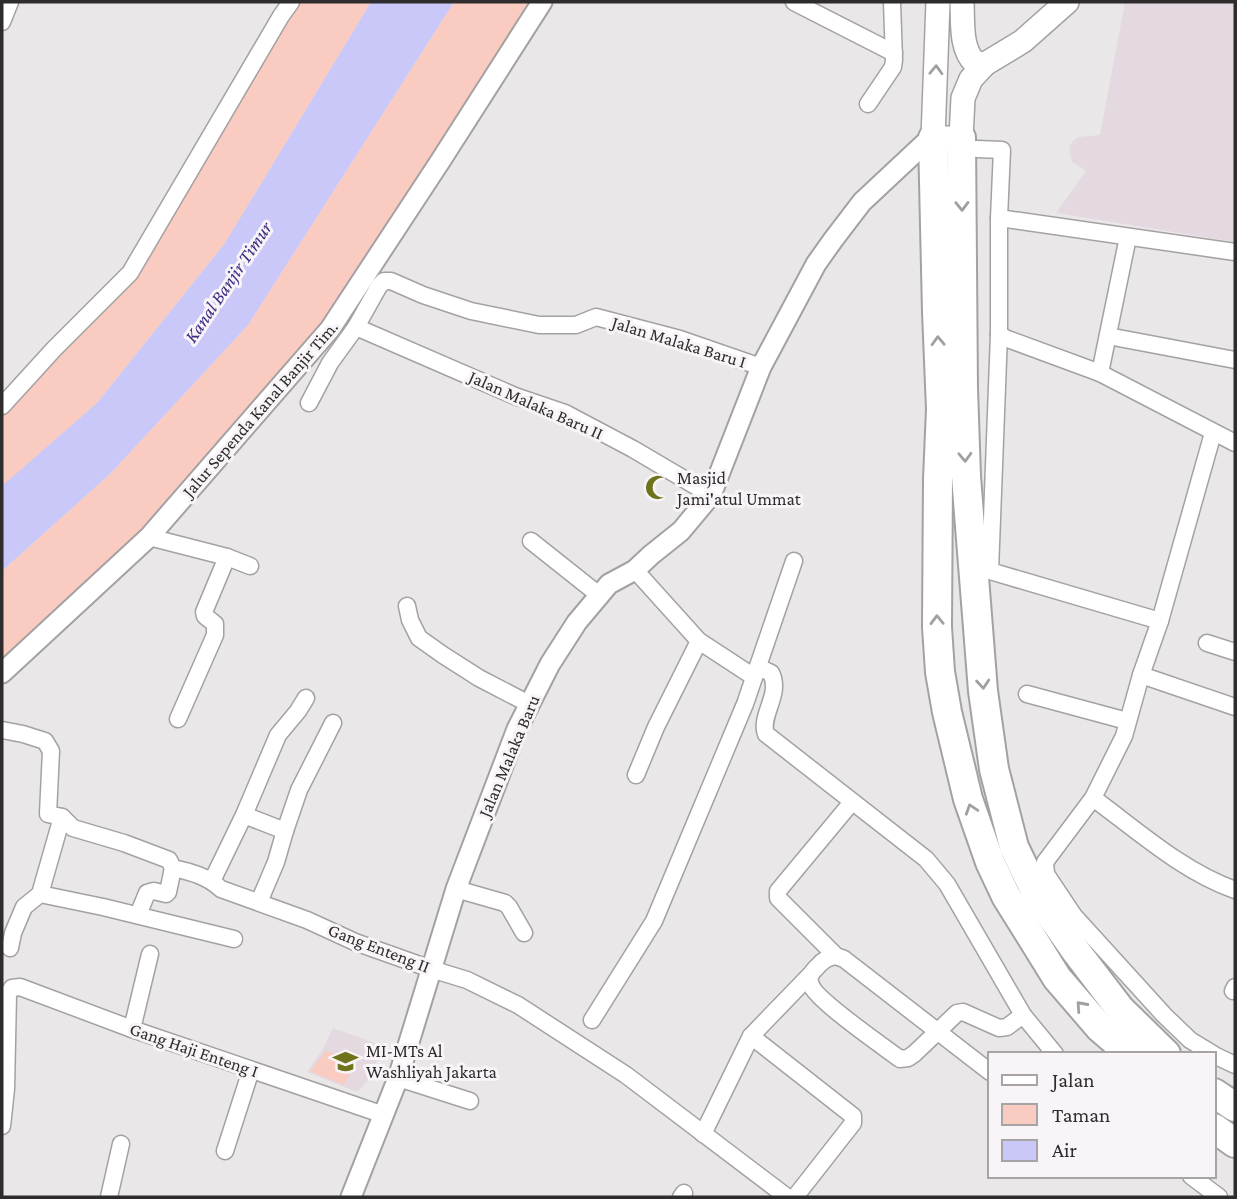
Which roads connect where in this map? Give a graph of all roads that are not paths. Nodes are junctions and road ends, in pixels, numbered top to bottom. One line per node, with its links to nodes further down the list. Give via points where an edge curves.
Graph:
1 (10, 2): 10 (street)
2 (291, 2): 27 (street, via 130,273)
3 (542, 2): 31 (street, Jalur Sependa Kanal Banjir Tim., via 330,330)
4 (794, 2): 12 (street)
5 (892, 2): 12 (street)
6 (938, 2): 15 (main road, one-way to 6)
7 (962, 2): 13 (main road, via 966,49 975,63)
8 (1060, 2): 11 (main road)
9 (1067, 2): 11 (main road)
10 (2, 22)
11 (1033, 33): 13 (main road)
12 (894, 53): 14 (street, via 893,67)
13 (985, 64): 16 (main road, via 965,90 962,106)
14 (868, 104)
15 (933, 138): 16 (main road); 24 (street, Jalan Malaka Baru, via 862,202 832,240); 80 (highway, one-way to 15, via 1057,978 1006,896 968,799 947,712 937,627 941,409)
16 (969, 143): 17 (street, via 1002,150); 81 (highway, one-way to 81, via 963,389 966,476 983,691 994,769 1014,847 1038,897 1121,1009)
17 (999, 218): 18 (street); 21 (street)
18 (1128, 237): 19 (street); 22 (street)
19 (1235, 252)
20 (356, 327): 24 (street, Jalan Malaka Baru I, via 379,286 391,281 471,311 539,325 576,325 596,317 680,339); 26 (street); 30 (street, Jalan Malaka Baru II, via 565,413)
21 (999, 334): 25 (street); 39 (street, via 990,571)
22 (1108, 336): 23 (street); 25 (street)
23 (1235, 360)
24 (761, 368): 30 (street, Jalan Malaka Baru)
25 (1100, 373): 28 (street)
26 (309, 403)
27 (2, 406)
28 (1213, 433): 29 (street); 39 (street)
29 (1235, 443)
30 (711, 495): 36 (street, Jalan Malaka Baru, via 681,531)
31 (149, 537): 33 (street); 44 (street, Jalur Sependa Kanal Banjir Tim.)
32 (531, 541): 37 (street)
33 (227, 557): 35 (street); 50 (street, via 204,612 215,624 215,635)
34 (794, 561): 43 (street)
35 (250, 566)
36 (635, 570): 37 (street, Jalan Malaka Baru); 40 (street)
37 (599, 595): 48 (street, Jalan Malaka Baru, via 576,622)
38 (407, 606): 48 (street, via 419,638)
39 (1160, 621): 45 (street)
40 (699, 641): 43 (street); 54 (street)
41 (1207, 643): 42 (street)
42 (1235, 652)
43 (756, 672): 56 (street, via 771,673 774,681 766,734); 75 (street, via 654,920)
44 (2, 673)
45 (1141, 675): 49 (street); 51 (street)
46 (1027, 694): 51 (street)
47 (306, 698): 57 (street, via 278,735)
48 (529, 704): 62 (street, Jalan Malaka Baru)
49 (1235, 707)
50 (178, 719)
51 (1127, 721): 55 (street)
52 (333, 723): 59 (street, via 299,790)
53 (2, 730): 58 (street, via 45,741 51,751 48,814)
54 (636, 775)
55 (1093, 798): 63 (street, via 1184,865); 82 (street, via 1045,862 1046,874 1073,916 1164,1015)
56 (852, 802): 71 (street, via 777,894); 74 (street, via 926,859 947,884)
57 (244, 816): 59 (street); 61 (street)
58 (62, 817): 60 (street, Gang Enteng II, via 74,828 169,860); 64 (street)
59 (285, 831): 65 (street)
60 (173, 869): 61 (street, Gang Enteng II); 66 (street, via 169,892 147,893)
61 (212, 881): 65 (street, Gang Enteng II, via 220,889)
62 (456, 889): 67 (street, via 505,903); 72 (street, Jalan Malaka Baru)
63 (1235, 890)
64 (40, 894): 66 (street); 69 (street, via 24,907)
65 (259, 902): 72 (street, Gang Enteng II)
66 (138, 915): 68 (street)
67 (524, 933)
68 (233, 939)
69 (10, 948)
70 (150, 954): 76 (street)
71 (836, 956): 73 (street, via 822,961); 77 (street)
72 (430, 969): 87 (street, Jalan Malaka Baru); 96 (street, Gang Enteng II, via 518,1004 626,1075)
73 (810, 975): 77 (street, via 813,990 901,1059 914,1054); 78 (street)
74 (1023, 1015): 77 (street, via 999,1028 957,1013); 79 (street)
75 (592, 1020)
76 (132, 1029): 85 (street, Gang Haji Enteng I); 94 (street, Gang Haji Enteng I, via 20,987 12,988 8,994)
77 (938, 1032): 86 (street)
78 (751, 1037): 96 (street); 104 (street, via 853,1116 853,1123)
79 (1053, 1052)
80 (1127, 1052)
81 (1164, 1052)
82 (1210, 1052)
83 (1216, 1056): 84 (street)
84 (1235, 1065)
85 (251, 1070): 92 (street, Gang Haji Enteng I); 99 (street)
86 (988, 1070)
87 (398, 1078): 89 (street); 92 (street, Jalan Malaka Baru)
88 (1216, 1094): 90 (highway)
89 (470, 1101)
90 (1235, 1107)
91 (1216, 1111): 93 (highway)
92 (384, 1115): 102 (street, Jalan Malaka Baru)
93 (1235, 1122)
94 (2, 1126)
95 (1216, 1129): 97 (highway)
96 (703, 1134): 103 (street, Gang Enteng II)
97 (1235, 1143)
98 (121, 1144): 101 (street)
99 (225, 1151)
100 (1194, 1178): 105 (street)
101 (109, 1197)
102 (351, 1197)
103 (787, 1197)
104 (795, 1197)
105 (1219, 1197)

